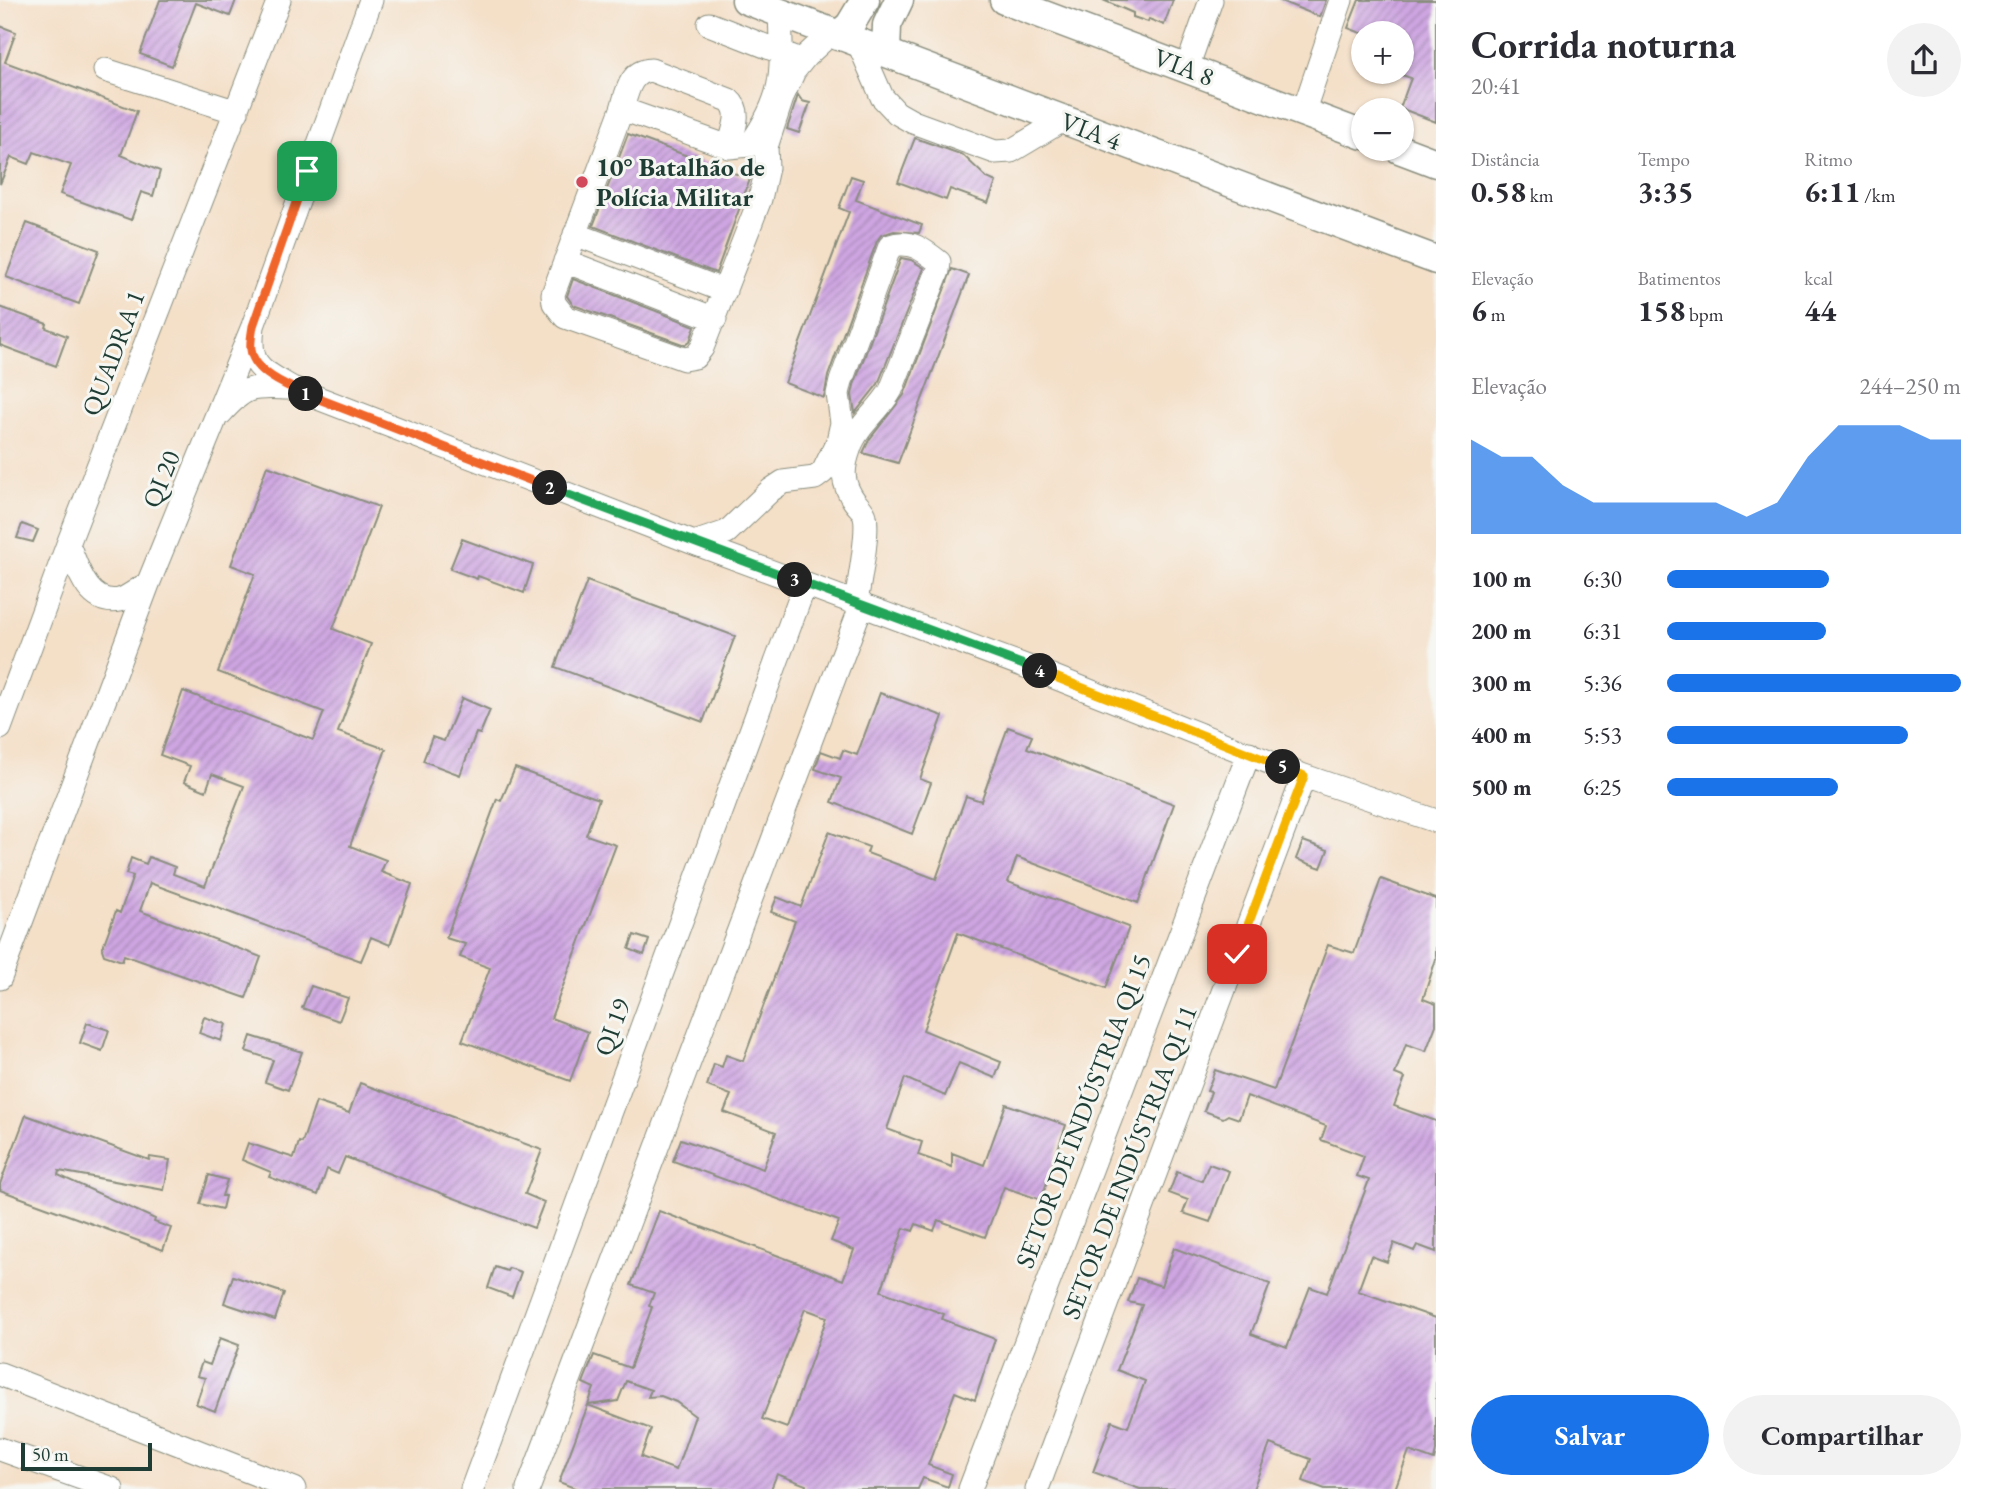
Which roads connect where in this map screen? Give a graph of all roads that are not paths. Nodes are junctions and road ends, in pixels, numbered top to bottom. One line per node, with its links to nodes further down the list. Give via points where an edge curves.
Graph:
1 (279, 0): 17 (street, QUADRA 1)
2 (371, 0): 29 (street, QI 20)
3 (746, 0): 9 (main road, VIA 4)
4 (865, 0): 11 (main road)
5 (899, 0): 12 (main road, via 887,25)
6 (1004, 0): 14 (main road, VIA 8)
7 (1211, 0): 14 (street)
8 (1340, 0): 18 (street)
9 (780, 12): 11 (main road, VIA 4); 13 (street)
10 (709, 24): 13 (street)
11 (843, 37): 12 (main road, VIA 4); 13 (street); 19 (street, via 882,97 913,122 995,152 1011,151)
12 (886, 53): 19 (main road, VIA 4)
13 (792, 57): 21 (street, via 765,123 750,145); 27 (street, via 766,147 761,199)
14 (1187, 68): 18 (main road, VIA 8)
15 (105, 70): 17 (street)
16 (622, 109): 21 (street); 21 (street, via 636,74 651,70 736,106); 24 (street)
17 (237, 112): 33 (street, QUADRA 1)
18 (1303, 113): 20 (main road, VIA 8)
19 (1063, 120): 25 (main road, VIA 4)
20 (1351, 131)
21 (729, 147)
22 (1414, 155): 23 (main road)
23 (1436, 163)
24 (575, 234): 26 (street); 27 (street)
25 (1436, 260)
26 (565, 261): 28 (street); 28 (street, via 553,293 554,303 565,317 684,359 695,357 702,348)
27 (725, 292): 28 (street)
28 (715, 319)
29 (253, 326): 30 (street, via 253,359); 31 (street, QI 20)
30 (292, 388): 31 (street, via 251,387); 32 (street)
31 (216, 418): 34 (street, QI 20)
32 (694, 543): 35 (street); 36 (street, via 727,532 783,482 815,478 824,472 842,423 841,381 890,246 901,242 921,248 939,262 938,271 891,390 850,446 843,479 865,514)
33 (68, 544): 34 (street, via 87,588 102,598 119,600); 37 (street, QUADRA 1)
34 (148, 584): 41 (street, QI 20)
35 (805, 584): 36 (street); 47 (street, QI 19)
36 (859, 603): 38 (street); 48 (street)
37 (0, 728)
38 (1249, 753): 39 (street); 49 (street, SETOR DE INDÚSTRIA QI 15)
39 (1304, 776): 40 (street); 50 (street, SETOR DE INDÚSTRIA QI 11)
40 (1436, 821)
41 (4, 946): 42 (street, QI 20)
42 (0, 978)
43 (0, 1374): 46 (street)
44 (0, 1449): 45 (street)
45 (112, 1489)
46 (294, 1489)
47 (472, 1489)
48 (528, 1489)
49 (970, 1489)
50 (1037, 1489)

